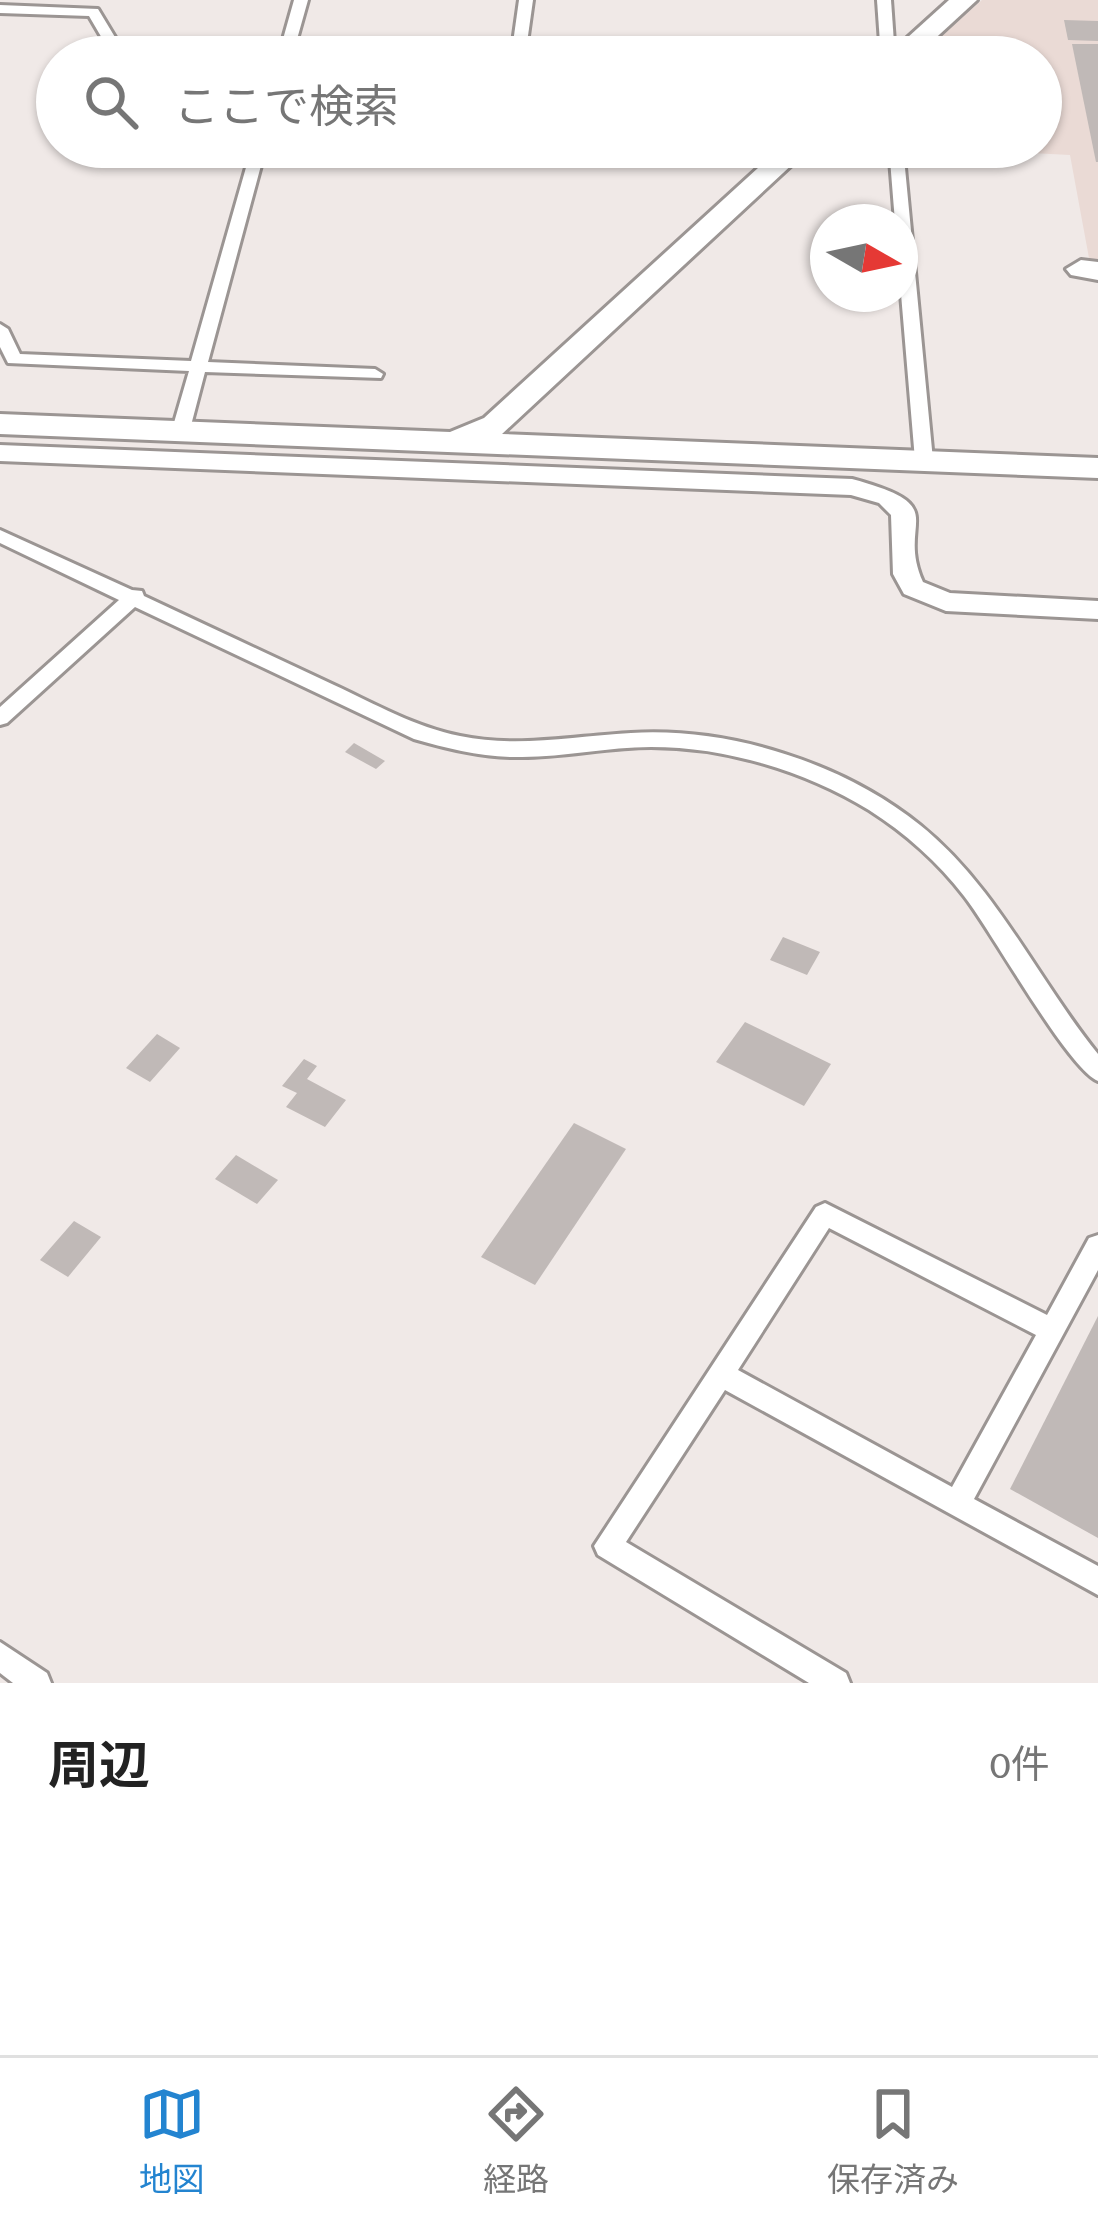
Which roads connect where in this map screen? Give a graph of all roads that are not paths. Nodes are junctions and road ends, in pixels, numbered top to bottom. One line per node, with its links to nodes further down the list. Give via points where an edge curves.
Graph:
1 (301, 0): 7 (lane)
2 (526, 0): 8 (lane)
3 (884, 0): 9 (lane)
4 (964, 0): 10 (street)
5 (0, 9): 6 (lane, via 93,12)
6 (107, 36)
7 (291, 36)
8 (521, 36)
9 (887, 36)
10 (923, 36)
11 (254, 168): 15 (lane)
12 (773, 168): 19 (street, via 495,424)
13 (898, 168): 21 (lane)
14 (0, 329): 15 (lane, via 14,359)
15 (198, 367): 16 (lane); 18 (lane)
16 (375, 374)
17 (0, 424): 18 (street)
18 (181, 434): 19 (street)
19 (458, 439): 21 (street)
20 (0, 453): 25 (street, via 852,487 888,497 904,513 913,588 946,602)
21 (924, 460): 22 (street)
22 (1098, 468)
23 (0, 536): 24 (lane)
24 (136, 596): 26 (lane); 27 (lane, via 421,734 520,750 664,740 721,747 862,794 970,886)
25 (1098, 610)
26 (0, 718)
27 (1098, 1071)
28 (1098, 1246): 29 (lane)
29 (1052, 1330): 30 (lane, via 826,1214); 31 (lane)
30 (719, 1373): 31 (lane); 35 (lane, via 608,1546)
31 (957, 1504): 32 (lane)
32 (1098, 1582)
33 (0, 1656): 34 (lane)
34 (37, 1683)
35 (836, 1683)

